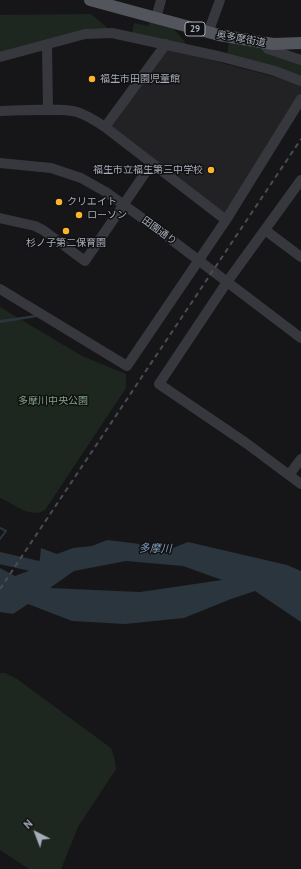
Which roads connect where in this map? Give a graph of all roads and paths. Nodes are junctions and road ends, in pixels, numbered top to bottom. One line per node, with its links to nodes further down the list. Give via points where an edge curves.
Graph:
1 (90, 0): 4 (main road, 奥多摩街道 / 29)
2 (161, 0): 4 (street)
3 (220, 0): 5 (street)
4 (156, 18): 5 (main road, 奥多摩街道 / 29)
5 (208, 33): 6 (main road, 奥多摩街道 / 29)
6 (262, 42): 8 (main road, 奥多摩街道 / 29); 11 (street, via 268,49)
7 (166, 44): 9 (street, via 105,32 85,34); 12 (street, via 275,71); 16 (street)
8 (301, 44): 11 (street)
9 (47, 45): 10 (street); 14 (street)
10 (0, 57)
11 (298, 60)
12 (301, 81)
13 (301, 99): 22 (street)
14 (48, 110): 15 (street); 16 (street, via 77,112)
15 (0, 111)
16 (105, 126): 18 (street)
17 (0, 163): 20 (street, 田園通り, via 31,165 68,172 106,192)
18 (152, 163): 20 (street); 22 (street)
19 (300, 184): 23 (street)
20 (123, 205): 21 (street, via 85,261 43,230); 25 (street, 田園通り)
21 (0, 218)
22 (226, 220): 25 (street)
23 (265, 230): 24 (street); 26 (street)
24 (301, 256)
25 (199, 261): 26 (street, 田園通り); 27 (street, via 127,366)
26 (227, 282): 28 (street, 田園通り); 30 (street, via 159,384)
27 (0, 289)
28 (301, 338)
29 (301, 459): 30 (street)
30 (289, 475): 31 (street)
31 (301, 484)

